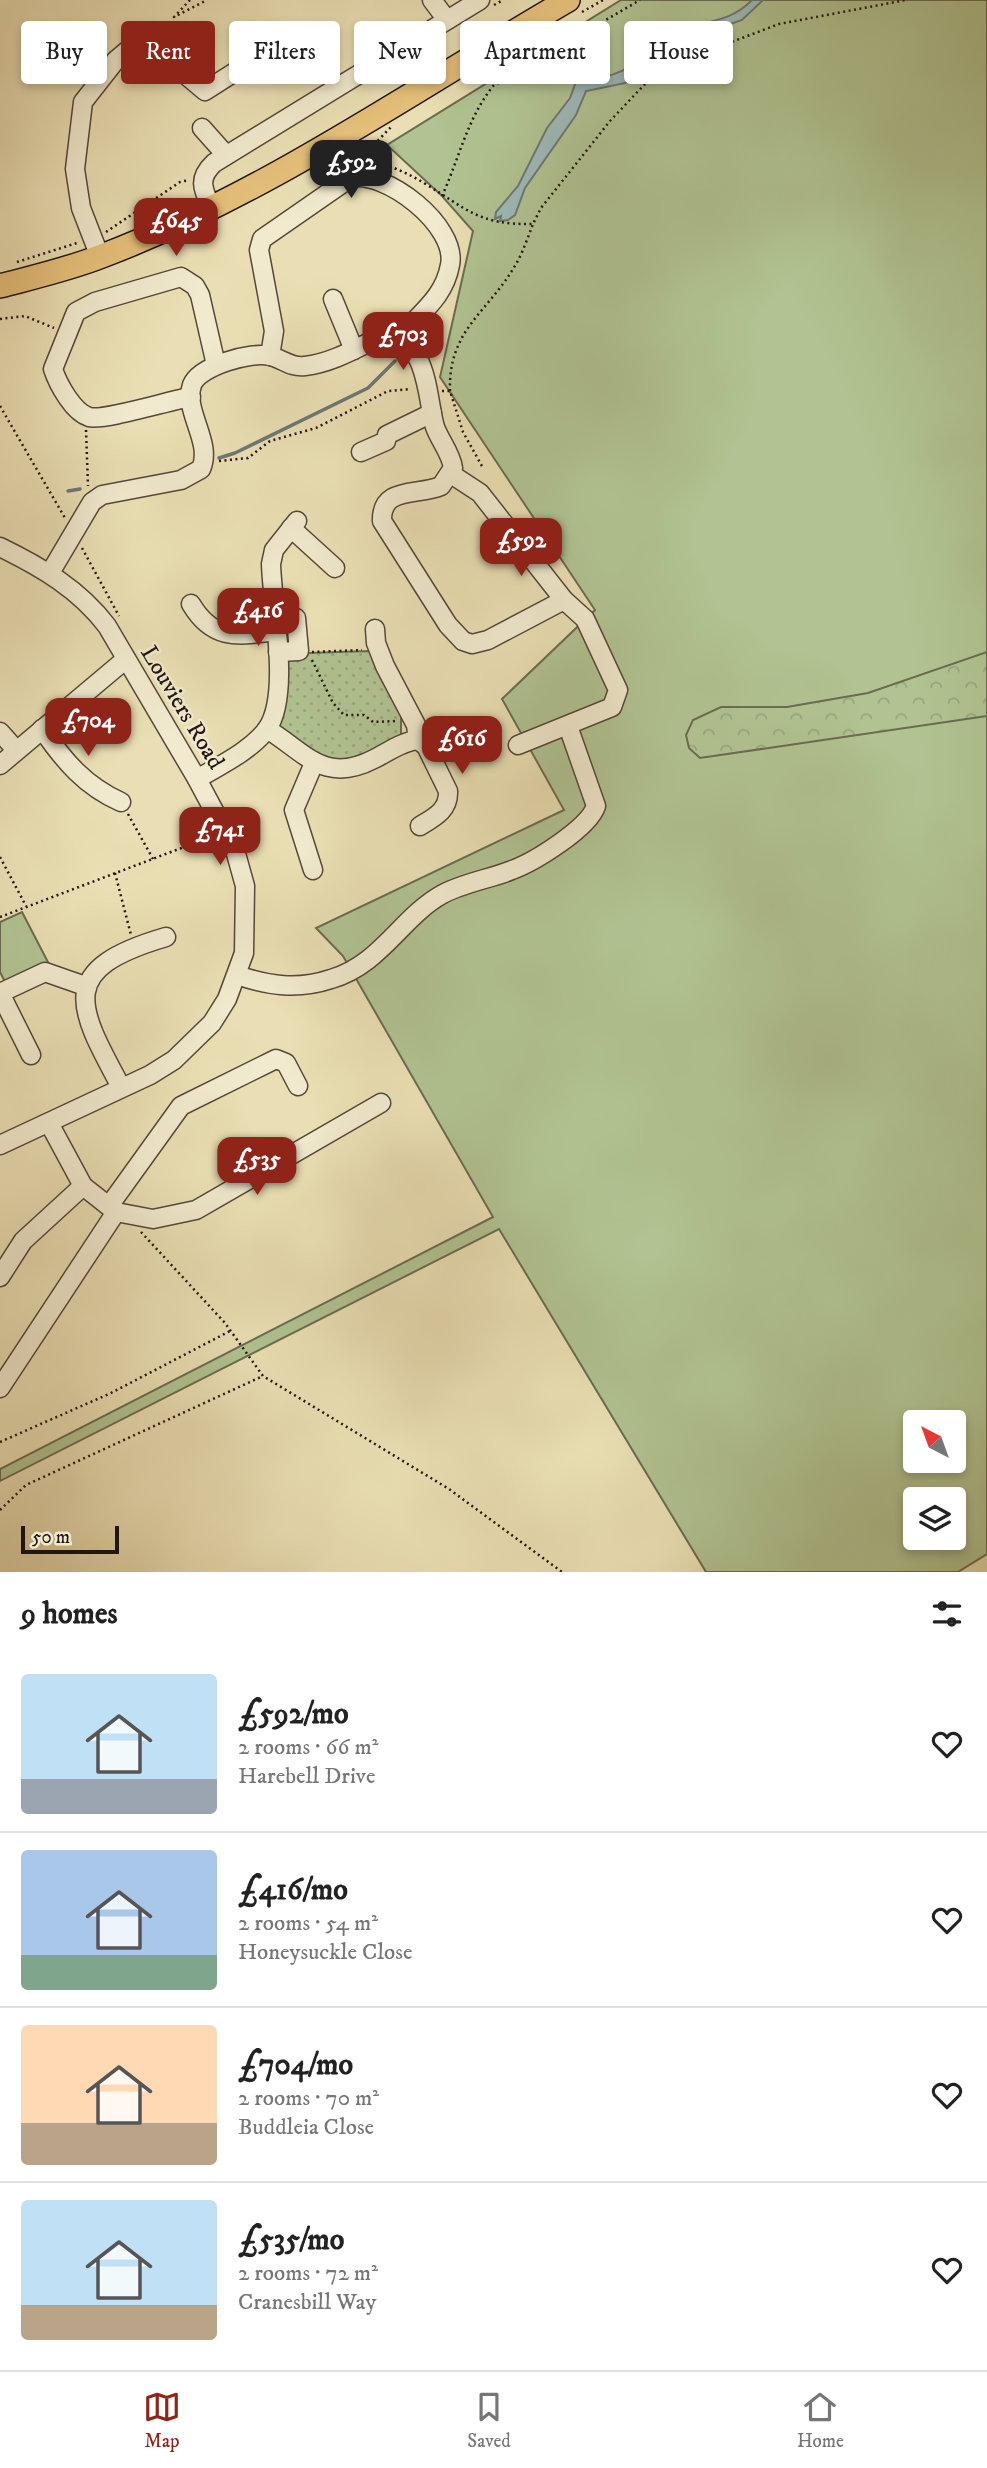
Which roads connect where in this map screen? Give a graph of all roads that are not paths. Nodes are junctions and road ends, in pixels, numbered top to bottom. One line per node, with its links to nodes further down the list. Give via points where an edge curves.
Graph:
1 (432, 0): 4 (street)
2 (480, 0): 4 (street)
3 (568, 0): 8 (main road)
4 (447, 20): 7 (street)
5 (229, 76): 9 (street, via 205,91 142,38 107,69 83,102 75,169 81,208)
6 (202, 128): 7 (street)
7 (226, 155): 8 (street, via 204,173 201,188)
8 (211, 207): 9 (main road)
9 (96, 247): 10 (main road)
10 (0, 286)
11 (333, 299): 13 (street)
12 (398, 339): 13 (street, via 380,337); 14 (street, via 442,290 451,262 449,248 442,232 419,207 390,185 366,175 350,178 262,239 274,331); 17 (street, via 421,364)
13 (355, 350): 14 (street, via 304,367)
14 (270, 356): 15 (street)
15 (216, 365): 16 (street, via 198,376); 16 (street, via 200,295 181,277 82,307 73,317 53,369 75,406 89,417)
16 (191, 397): 22 (street, via 205,460 193,475 102,495 92,502)
17 (432, 414): 18 (street); 19 (street, via 452,461)
18 (361, 452)
19 (451, 474): 23 (street, via 480,493); 23 (street, via 436,488 394,495 384,505 382,521 456,636 480,643)
20 (0, 547): 22 (street, Louviers Road)
21 (335, 568): 27 (street, via 294,525 274,550 271,564)
22 (50, 573): 29 (street, Louviers Road, via 94,609)
23 (564, 600): 30 (street, via 585,619 618,690 612,707)
24 (191, 604): 27 (street, via 211,630)
25 (296, 618): 28 (street, via 305,656)
26 (375, 629): 34 (street, via 376,643 406,716 416,725)
27 (277, 631): 28 (street)
28 (278, 652): 32 (street, via 276,703)
29 (126, 659): 31 (street); 39 (street, Louviers Road)
30 (568, 726): 35 (street); 44 (street, via 596,806 578,830 517,869 443,894 382,950 347,973 288,986)
31 (43, 729): 36 (street); 40 (street, via 76,773)
32 (267, 729): 37 (street); 39 (street)
33 (0, 732): 36 (street)
34 (418, 740): 37 (street, via 348,768); 41 (street, via 426,746 448,798 440,813)
35 (518, 745)
36 (16, 750): 38 (street)
37 (314, 763): 42 (street, via 294,810)
38 (0, 765)
39 (197, 779): 44 (street, Louviers Road, via 225,831 245,886 246,928)
40 (121, 802)
41 (420, 826)
42 (313, 870)
43 (166, 937): 45 (street, via 102,966)
44 (237, 975): 48 (street, Louviers Road, via 227,999 194,1043 150,1074)
45 (85, 986): 46 (street, via 45,972 0,993); 48 (street, via 85,1017)
46 (31, 1055)
47 (298, 1086): 53 (street, via 286,1063 276,1059 181,1106)
48 (121, 1087): 50 (street, Louviers Road)
49 (380, 1103): 53 (street, via 196,1210 153,1219)
50 (49, 1123): 51 (street, Louviers Road); 52 (street)
51 (0, 1145)
52 (83, 1186): 53 (street); 54 (street, via 23,1241)
53 (115, 1211): 55 (street)
54 (0, 1277)
55 (0, 1388)

